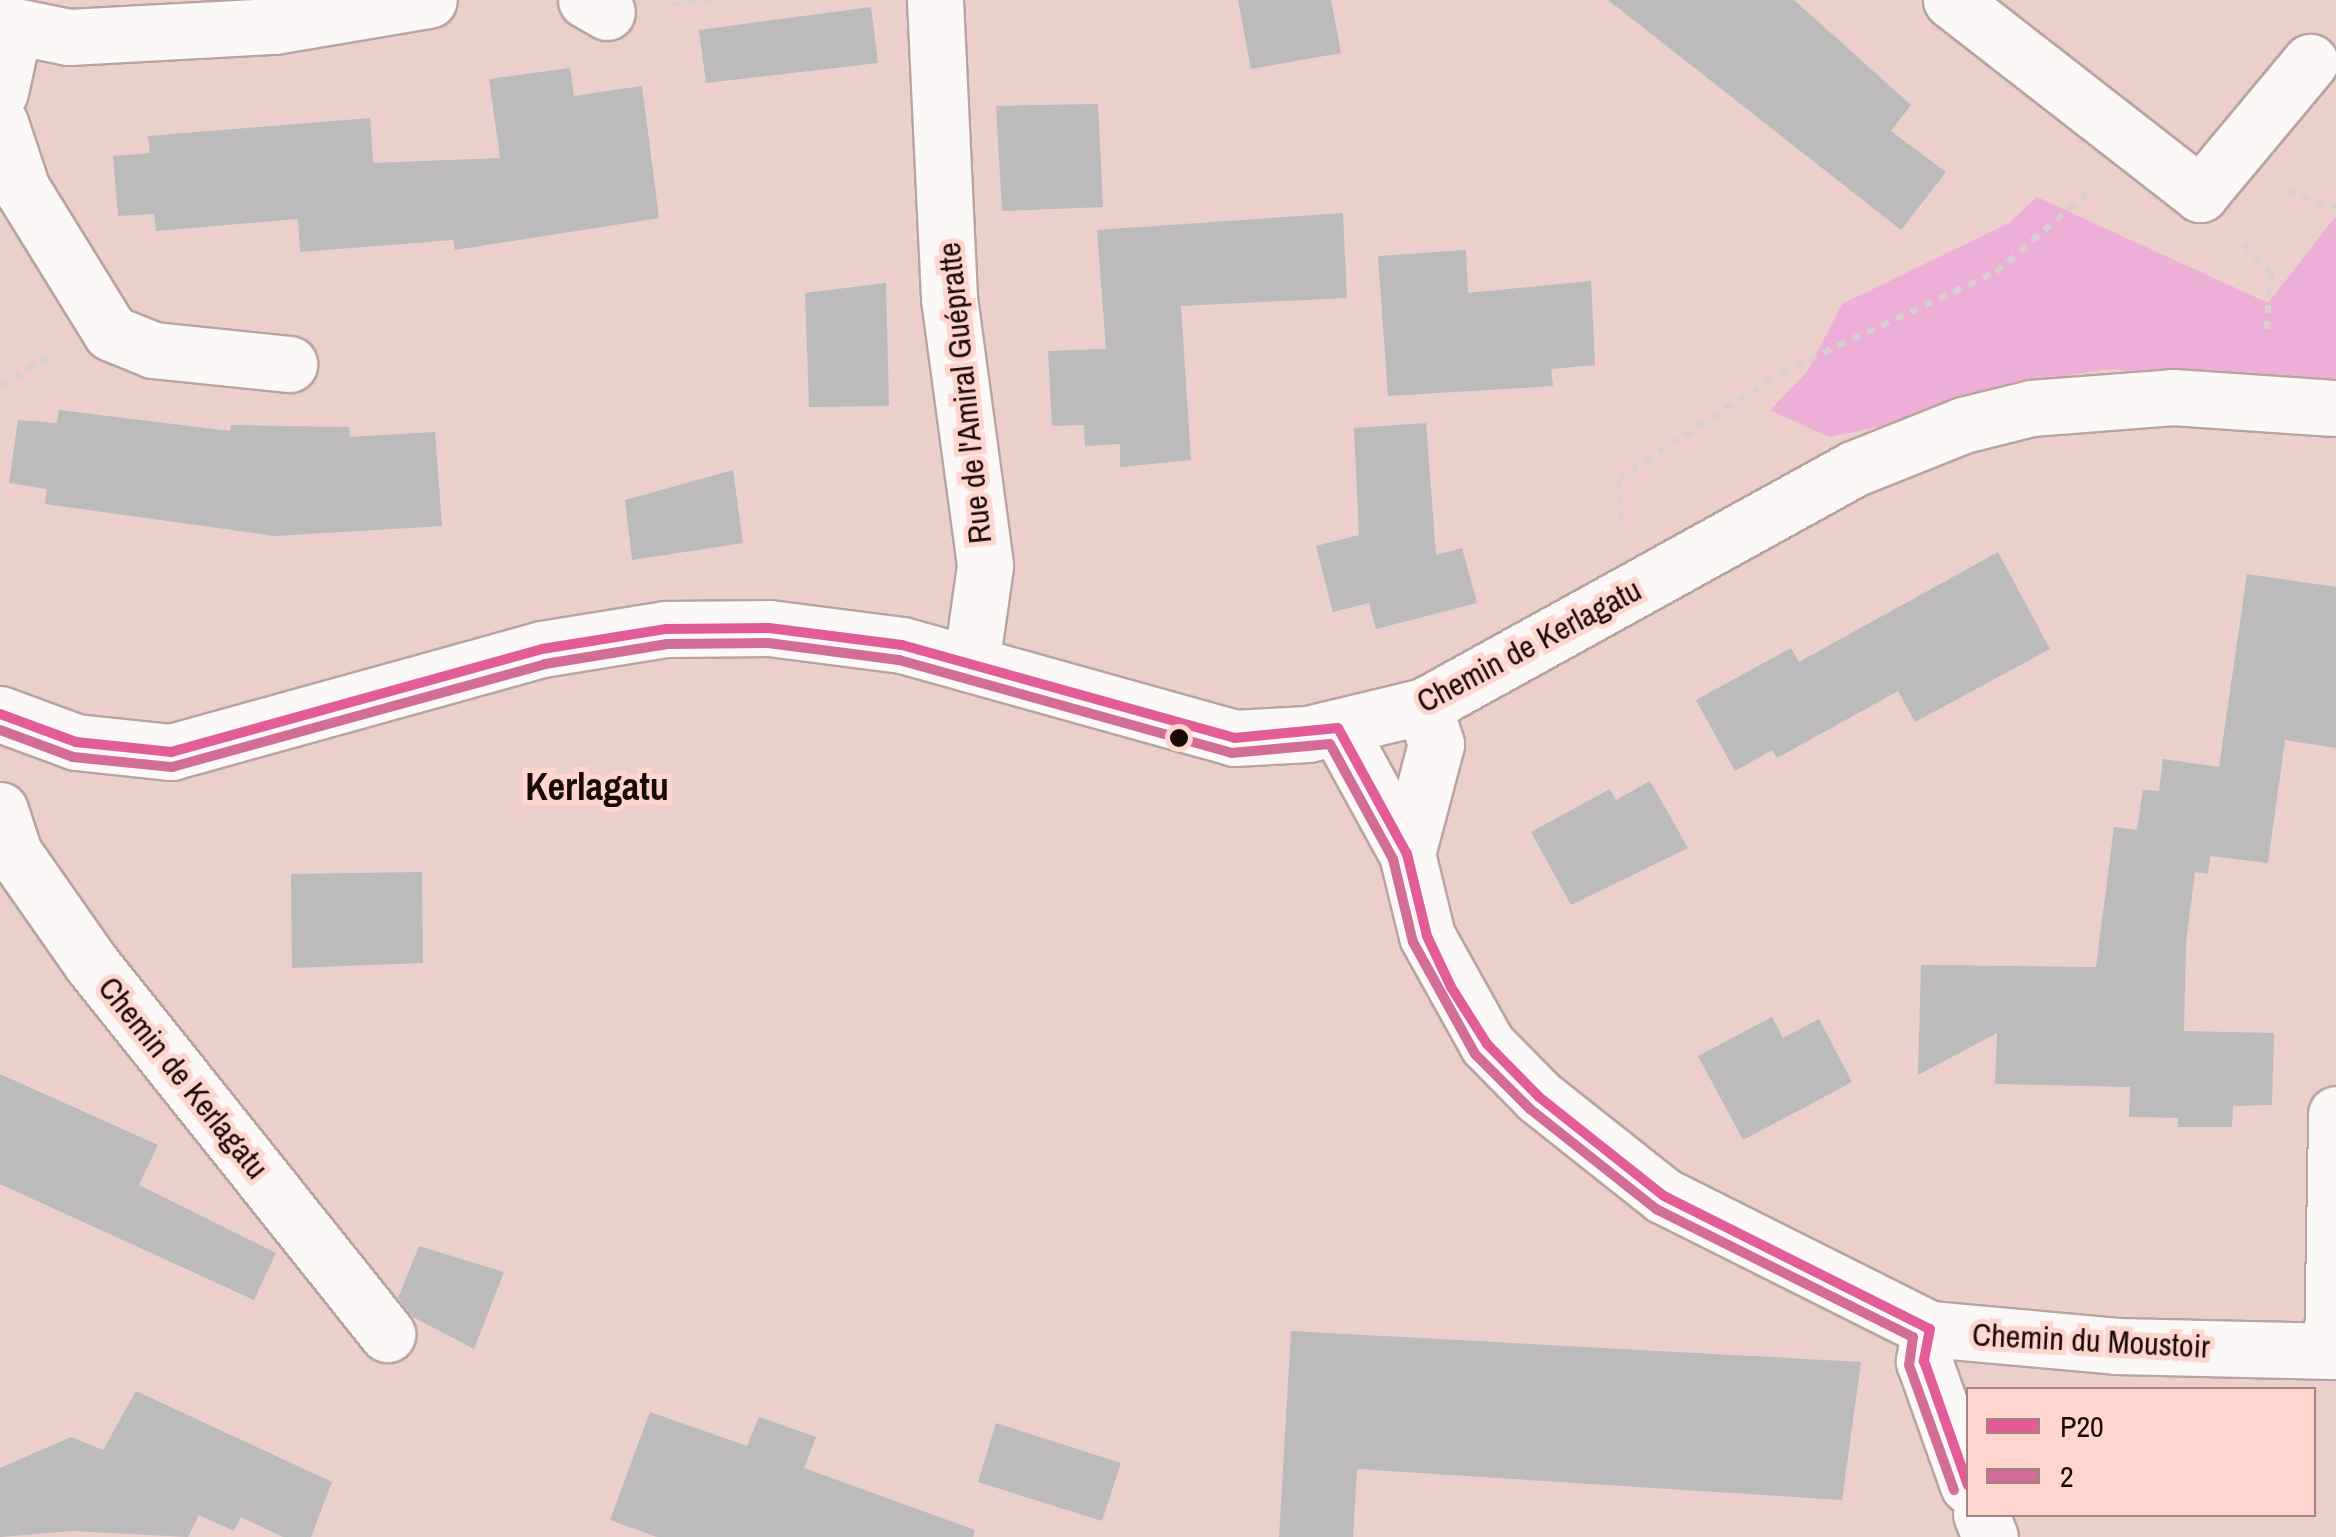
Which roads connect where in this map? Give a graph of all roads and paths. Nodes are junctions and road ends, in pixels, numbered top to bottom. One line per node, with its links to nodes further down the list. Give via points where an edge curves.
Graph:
1 (428, 0): 4 (street, via 275,26 69,37)
2 (935, 0): 14 (street, Rue de l'Amiral Guépratte, via 949,298 985,566)
3 (1952, 0): 8 (street)
4 (7, 26): 6 (street)
5 (2310, 62): 9 (street)
6 (0, 92)
7 (0, 123): 10 (street, via 22,189 112,333 153,350)
8 (2129, 143): 9 (street); 13 (path, via 2077,205 1996,272 1780,372 1618,479 1623,548)
9 (2200, 194): 11 (path, via 2271,274)
10 (290, 364)
11 (2262, 402): 12 (street, Chemin de Kerlagatu); 13 (street, Chemin de Kerlagatu, via 2104,401 1963,424 1853,469)
12 (2336, 408)
13 (1641, 588): 15 (street, Chemin de Kerlagatu)
14 (971, 664): 16 (street, Chemin de Kerlagatu, via 831,633 666,629 542,649 171,752 76,742); 17 (street, Chemin de Kerlagatu, via 1234,738)
15 (1424, 706): 17 (street, Chemin de Kerlagatu); 19 (street, Chemin du Moustoir, via 1436,744)
16 (0, 714)
17 (1338, 728): 19 (street, Chemin du Moustoir)
18 (0, 810): 22 (street, Chemin de Kerlagatu, via 14,853 92,963)
19 (1406, 854): 21 (street, Chemin du Moustoir, via 1427,936 1452,987 1487,1044 1539,1097 1664,1196)
20 (2336, 1114): 23 (street, Chemin du Moustoir)
21 (1930, 1329): 23 (street, Chemin du Moustoir, via 2116,1346); 24 (street, via 1924,1361)
22 (387, 1334)
23 (2334, 1351)
24 (1966, 1479)

